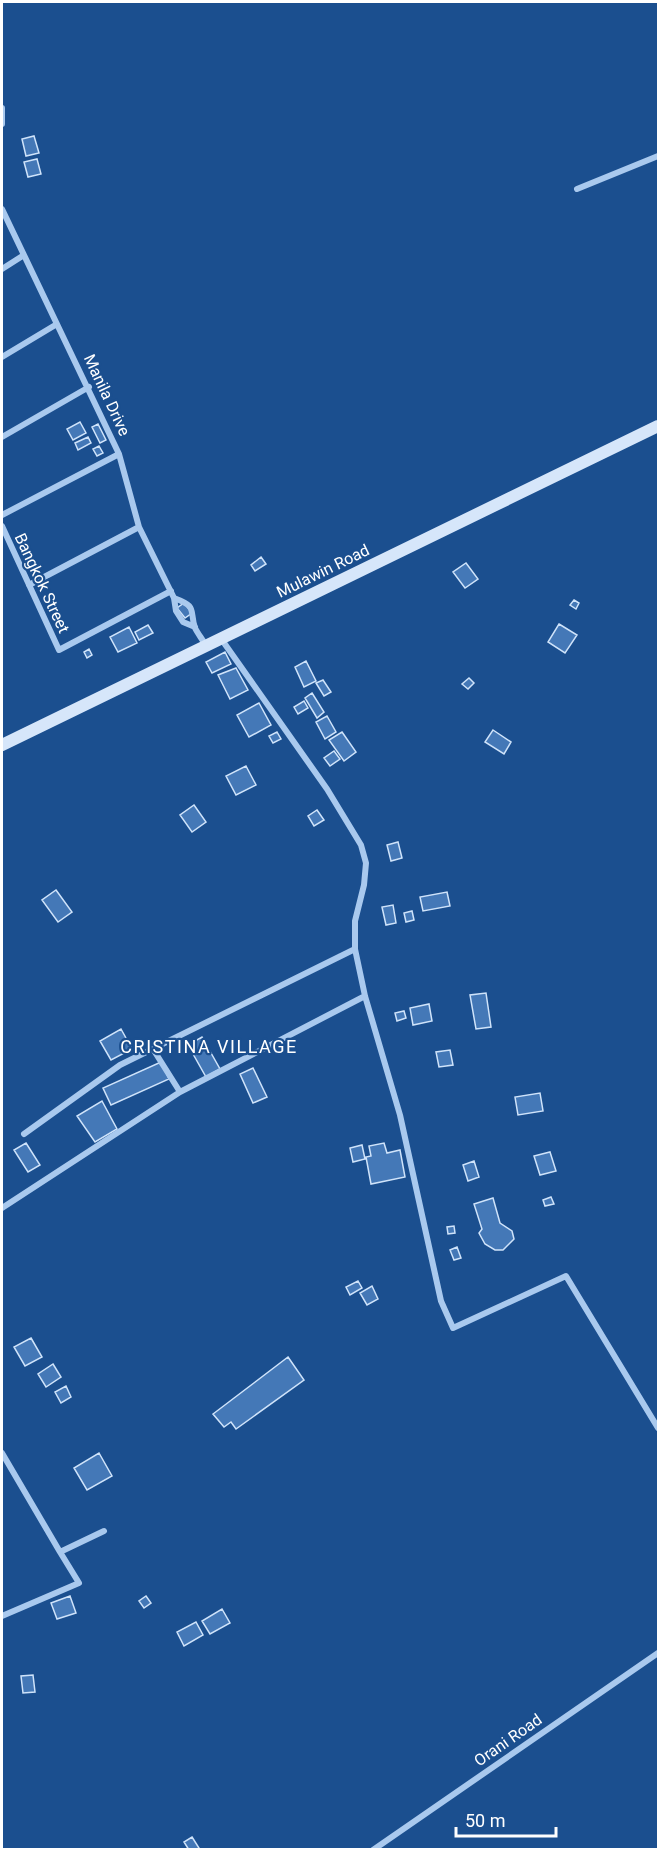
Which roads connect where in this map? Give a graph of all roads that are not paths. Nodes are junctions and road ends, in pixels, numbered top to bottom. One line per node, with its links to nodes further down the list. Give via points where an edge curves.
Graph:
1 (2, 108): 2 (street)
2 (2, 124)
3 (658, 156): 4 (street)
4 (577, 189)
5 (2, 209): 6 (street, Manila Drive)
6 (24, 255): 7 (street); 8 (street, Manila Drive)
7 (2, 269)
8 (57, 324): 9 (street); 10 (street, Manila Drive)
9 (2, 357)
10 (89, 387): 12 (street); 13 (street, Manila Drive)
11 (658, 426): 20 (main road, Mulawin Road)
12 (2, 437)
13 (119, 454): 14 (street); 16 (street, Manila Drive)
14 (2, 515)
15 (2, 526): 17 (street, Bangkok Street)
16 (139, 527): 17 (street); 18 (street, Manila Drive)
17 (29, 585): 18 (street, Bangkok Street, via 59,650)
18 (172, 594): 19 (street, Manila Drive, via 183,622); 19 (street, Manila Drive, via 187,603 195,615)
19 (195, 627): 21 (street, Manila Drive)
20 (222, 640): 21 (main road, Mulawin Road); 23 (street, via 327,789 361,845 366,864 355,921)
21 (207, 647): 22 (main road, Mulawin Road)
22 (2, 745)
23 (355, 949): 24 (street); 25 (street)
24 (365, 996): 26 (street); 29 (street, via 400,1115 441,1301 453,1328 566,1276)
25 (153, 1048): 26 (street); 27 (street, via 120,1065)
26 (180, 1092): 28 (street)
27 (24, 1134)
28 (2, 1208)
29 (658, 1428)
30 (2, 1454): 32 (street)
31 (104, 1531): 32 (street)
32 (60, 1552): 33 (street, via 79,1583)
33 (2, 1616)
34 (658, 1653): 35 (street, Orani Road)
35 (373, 1850)

